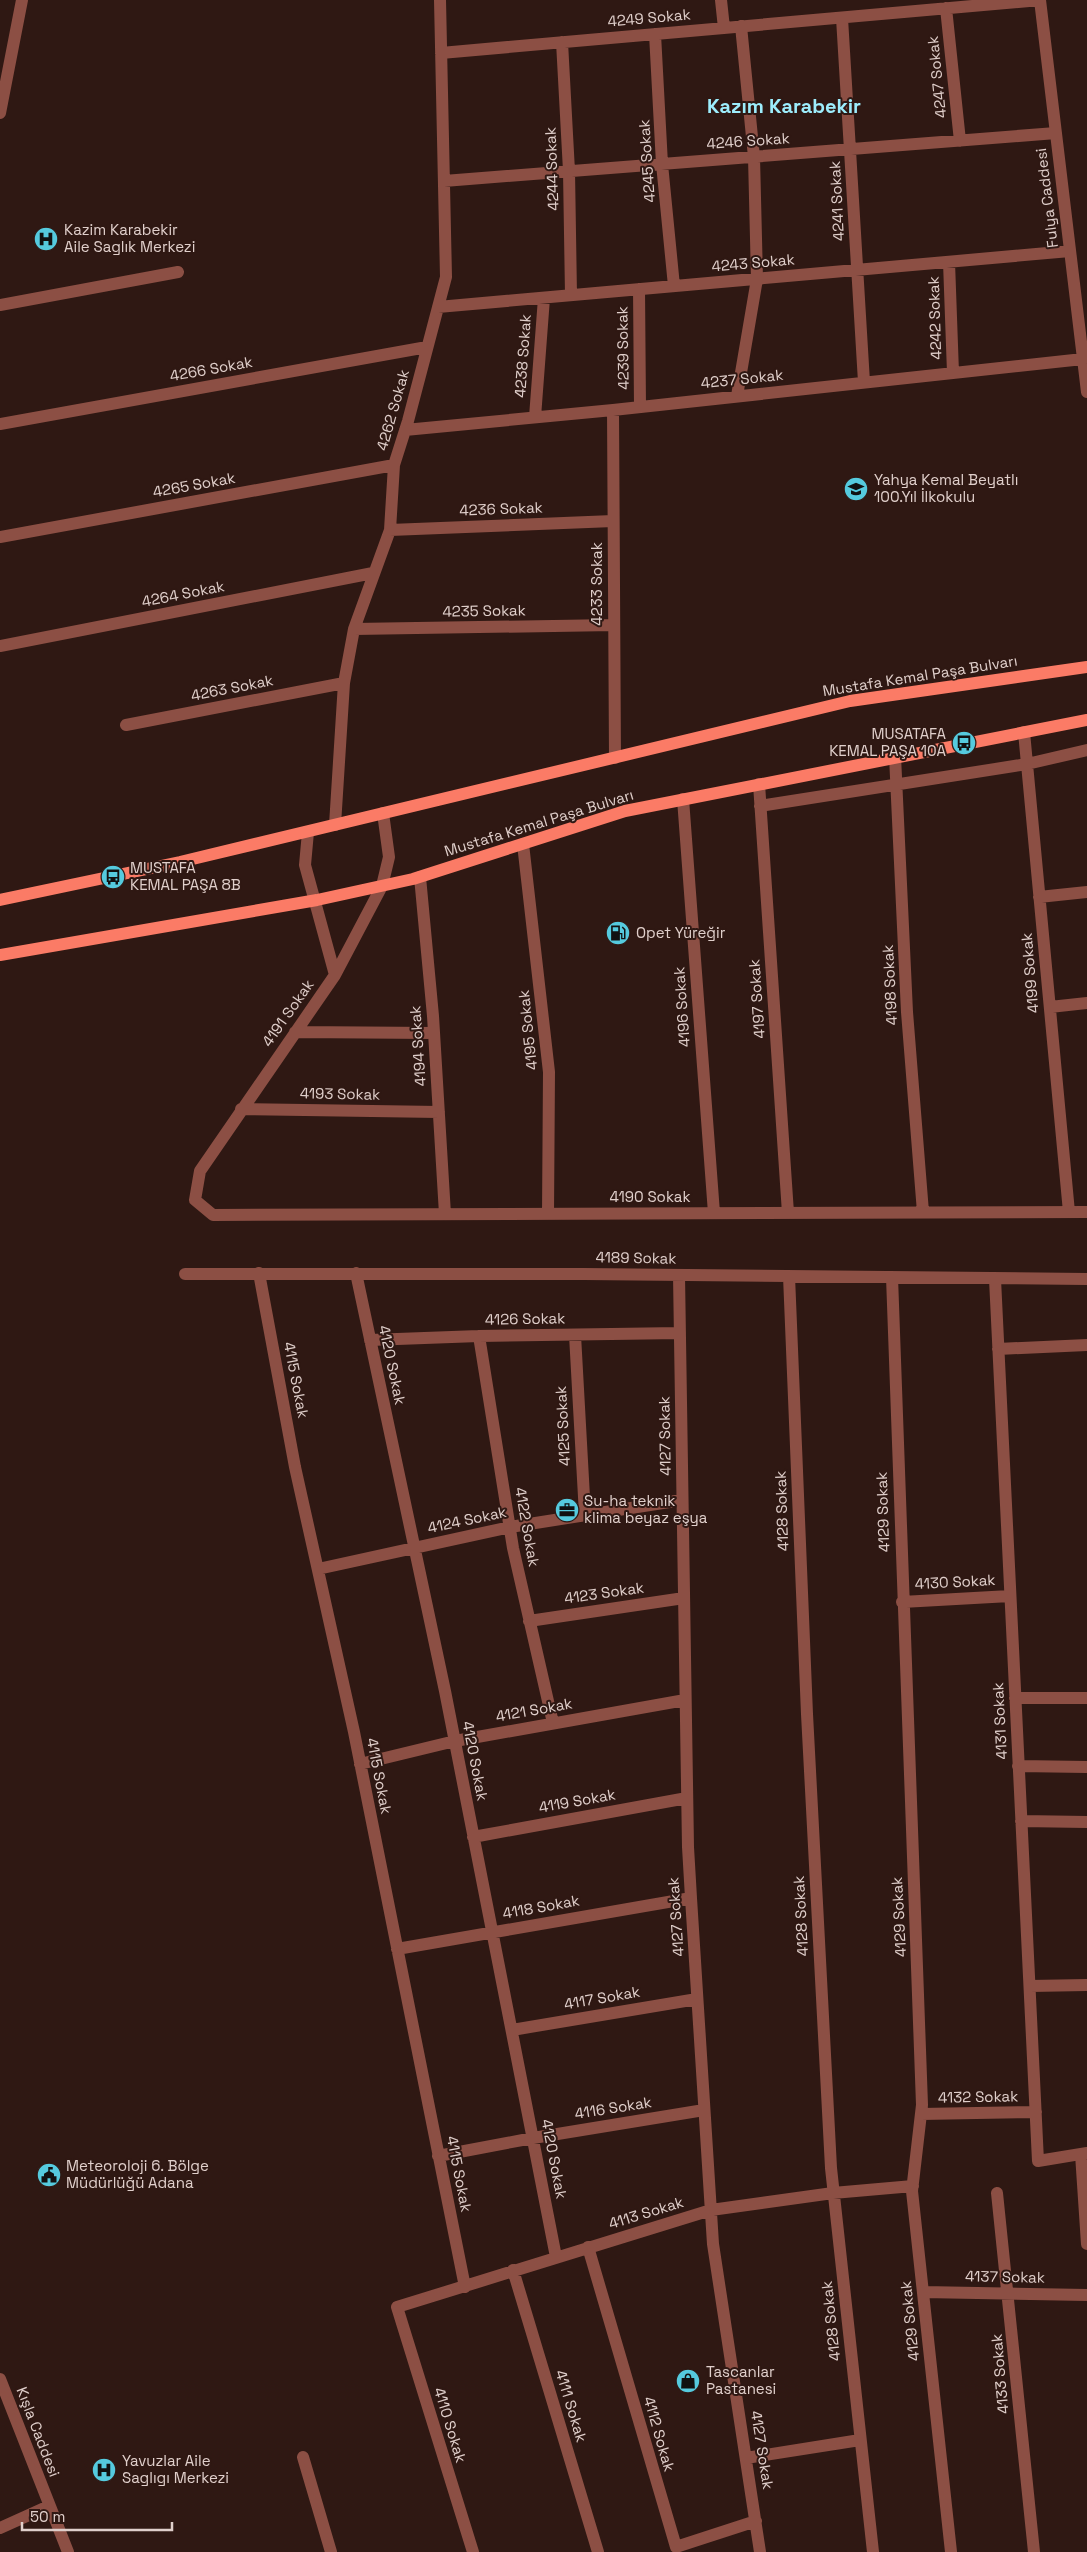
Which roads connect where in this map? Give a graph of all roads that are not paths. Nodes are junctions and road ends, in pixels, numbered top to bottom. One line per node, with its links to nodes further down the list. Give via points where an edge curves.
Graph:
1 (22, 0): 12 (street)
2 (440, 0): 11 (street, 4262 Sokak)
3 (722, 0): 8 (street)
4 (1040, 0): 5 (street, 4249 Sokak); 13 (street, Fulya Caddesi)
5 (946, 8): 6 (street, 4249 Sokak); 14 (street, 4247 Sokak)
6 (842, 18): 7 (street, 4249 Sokak); 15 (street, 4241 Sokak)
7 (741, 26): 8 (street, 4249 Sokak); 16 (street)
8 (724, 28): 9 (street, 4249 Sokak)
9 (655, 34): 10 (street, 4249 Sokak); 17 (street, 4245 Sokak)
10 (562, 42): 11 (street, 4249 Sokak); 18 (street, 4244 Sokak)
11 (441, 53): 19 (street, 4262 Sokak)
12 (0, 113)
13 (1056, 133): 14 (street, 4246 Sokak); 20 (street, Fulya Caddesi)
14 (960, 141): 15 (street, 4246 Sokak)
15 (850, 149): 16 (street, 4246 Sokak); 22 (street, 4241 Sokak)
16 (754, 157): 17 (street, 4246 Sokak); 24 (street)
17 (662, 164): 18 (street, 4246 Sokak); 25 (street, 4245 Sokak)
18 (569, 171): 19 (street, 4246 Sokak); 27 (street, 4244 Sokak)
19 (444, 181): 30 (street, 4262 Sokak, via 446,277)
20 (1070, 252): 21 (street, 4243 Sokak); 32 (street, Fulya Caddesi)
21 (949, 262): 22 (street, 4243 Sokak); 33 (street, 4242 Sokak)
22 (857, 270): 24 (street, 4243 Sokak); 34 (street, 4241 Sokak)
23 (178, 272): 29 (street)
24 (757, 279): 25 (street, 4243 Sokak); 36 (street)
25 (674, 286): 26 (street, 4243 Sokak)
26 (639, 289): 27 (street, 4243 Sokak); 37 (street, 4239 Sokak)
27 (571, 295): 28 (street, 4243 Sokak)
28 (544, 298): 30 (street, 4243 Sokak); 39 (street, 4238 Sokak)
29 (0, 305)
30 (438, 307): 31 (street, 4262 Sokak)
31 (427, 347): 40 (street, 4266 Sokak); 41 (street, 4262 Sokak)
32 (1083, 359): 33 (street, 4237 Sokak); 35 (street, Fulya Caddesi)
33 (953, 373): 34 (street, 4237 Sokak)
34 (864, 382): 36 (street, 4237 Sokak)
35 (1087, 392)
36 (737, 396): 37 (street, 4237 Sokak)
37 (640, 407): 38 (street, 4237 Sokak)
38 (613, 410): 39 (street, 4237 Sokak); 43 (street, 4233 Sokak)
39 (535, 417): 41 (street, 4237 Sokak)
40 (0, 424)
41 (405, 430): 42 (street, 4262 Sokak)
42 (394, 465): 44 (street, 4262 Sokak); 45 (street, 4265 Sokak)
43 (613, 521): 44 (street, 4236 Sokak); 47 (street, 4233 Sokak)
44 (390, 530): 46 (street, 4262 Sokak)
45 (0, 537)
46 (373, 574): 48 (street, 4262 Sokak); 49 (street, 4264 Sokak)
47 (614, 625): 48 (street, 4235 Sokak); 57 (street, 4233 Sokak)
48 (354, 629): 51 (street, 4262 Sokak)
49 (0, 646)
50 (1087, 667): 57 (main road, Mustafa Kemal Paşa Bulvarı, via 850,701)
51 (344, 683): 53 (street, 4263 Sokak); 64 (street, 4262 Sokak)
52 (1087, 720): 54 (main road, Mustafa Kemal Paşa Bulvarı)
53 (126, 725)
54 (1024, 732): 56 (main road, Mustafa Kemal Paşa Bulvarı); 58 (street, 4199 Sokak)
55 (1087, 750): 58 (street)
56 (896, 756): 59 (main road, Mustafa Kemal Paşa Bulvarı); 60 (street, 4198 Sokak)
57 (615, 758): 63 (main road, Mustafa Kemal Paşa Bulvarı)
58 (1027, 764): 60 (street); 70 (street, 4199 Sokak)
59 (759, 784): 61 (main road, Mustafa Kemal Paşa Bulvarı); 62 (street, 4197 Sokak)
60 (897, 785): 62 (street); 81 (street, 4198 Sokak, via 907,1012)
61 (682, 799): 66 (main road, Mustafa Kemal Paşa Bulvarı, via 626,811); 84 (street, 4196 Sokak)
62 (760, 806): 85 (street, 4197 Sokak)
63 (383, 813): 64 (main road, Mustafa Kemal Paşa Bulvarı); 68 (street, 4191 Sokak, via 389,857)
64 (336, 825): 65 (main road, Mustafa Kemal Paşa Bulvarı)
65 (308, 832): 71 (main road, Mustafa Kemal Paşa Bulvarı); 72 (street, via 305,865)
66 (523, 844): 67 (main road, Mustafa Kemal Paşa Bulvarı); 87 (street, 4195 Sokak, via 549,1072)
67 (420, 877): 68 (main road, Mustafa Kemal Paşa Bulvarı); 78 (street, 4194 Sokak)
68 (382, 886): 72 (main road, Mustafa Kemal Paşa Bulvarı); 74 (street, 4191 Sokak)
69 (1087, 892): 70 (street)
70 (1039, 897): 76 (street, 4199 Sokak)
71 (0, 900)
72 (316, 900): 73 (main road, Mustafa Kemal Paşa Bulvarı); 74 (street)
73 (0, 955)
74 (335, 975): 77 (street, 4191 Sokak)
75 (1087, 1002): 76 (street)
76 (1050, 1007): 82 (street, 4199 Sokak)
77 (295, 1032): 78 (street); 79 (street, 4191 Sokak)
78 (434, 1032): 80 (street, 4194 Sokak)
79 (241, 1109): 80 (street, 4193 Sokak); 88 (street, 4191 Sokak, via 200,1171 196,1200)
80 (439, 1112): 86 (street, 4194 Sokak)
81 (924, 1212): 82 (street, 4190 Sokak); 85 (street, 4190 Sokak)
82 (1069, 1212): 83 (street, 4190 Sokak)
83 (1087, 1212)
84 (714, 1213): 85 (street, 4190 Sokak); 87 (street, 4190 Sokak)
85 (788, 1213)
86 (445, 1214): 87 (street, 4190 Sokak); 88 (street, 4190 Sokak)
87 (548, 1214)
88 (213, 1215)
89 (259, 1273): 90 (street, 4189 Sokak); 91 (street, 4189 Sokak); 107 (street, 4115 Sokak, via 295,1467)
90 (356, 1273): 92 (street, 4189 Sokak); 100 (street, 4120 Sokak)
91 (185, 1274)
92 (679, 1275): 93 (street, 4189 Sokak); 97 (street, 4127 Sokak)
93 (789, 1276): 94 (street, 4189 Sokak); 139 (street, 4128 Sokak, via 806,1704)
94 (892, 1278): 95 (street, 4189 Sokak); 110 (street, 4129 Sokak)
95 (995, 1279): 96 (street, 4189 Sokak); 102 (street, 4131 Sokak)
96 (1087, 1279)
97 (680, 1334): 98 (street, 4126 Sokak); 103 (street, 4127 Sokak)
98 (575, 1335): 99 (street, 4126 Sokak); 104 (street, 4125 Sokak)
99 (479, 1336): 100 (street, 4126 Sokak); 105 (street, 4122 Sokak)
100 (370, 1340): 106 (street, 4120 Sokak)
101 (1087, 1344): 102 (street)
102 (998, 1349): 108 (street, 4131 Sokak)
103 (682, 1500): 104 (street, 4124 Sokak); 109 (street, 4127 Sokak)
104 (585, 1515): 105 (street, 4124 Sokak)
105 (510, 1527): 106 (street, 4124 Sokak); 111 (street, 4122 Sokak)
106 (414, 1548): 107 (street, 4124 Sokak); 116 (street, 4120 Sokak)
107 (318, 1569): 117 (street, 4115 Sokak)
108 (1010, 1596): 110 (street, 4130 Sokak); 112 (street, 4131 Sokak)
109 (684, 1598): 111 (street, 4123 Sokak); 114 (street, 4127 Sokak)
110 (902, 1602): 133 (street, 4129 Sokak, via 918,1960)
111 (530, 1621): 115 (street, 4122 Sokak)
112 (1015, 1698): 113 (street); 118 (street, 4131 Sokak)
113 (1087, 1698)
114 (685, 1700): 115 (street, 4121 Sokak); 120 (street, 4127 Sokak)
115 (553, 1723): 116 (street, 4121 Sokak)
116 (455, 1741): 117 (street, 4121 Sokak); 123 (street, 4120 Sokak)
117 (360, 1764): 126 (street, 4115 Sokak)
118 (1018, 1766): 119 (street); 121 (street, 4131 Sokak)
119 (1087, 1767)
120 (687, 1798): 123 (street, 4119 Sokak); 124 (street, 4127 Sokak)
121 (1021, 1821): 122 (street); 128 (street, 4131 Sokak)
122 (1087, 1822)
123 (474, 1837): 125 (street, 4120 Sokak)
124 (691, 1898): 125 (street, 4118 Sokak); 129 (street, 4127 Sokak)
125 (492, 1932): 126 (street, 4118 Sokak); 130 (street, 4120 Sokak)
126 (397, 1949): 136 (street, 4115 Sokak)
127 (1087, 1985): 128 (street)
128 (1030, 1986): 132 (street, 4131 Sokak)
129 (697, 1998): 130 (street, 4117 Sokak); 131 (street, 4127 Sokak)
130 (512, 2030): 134 (street, 4120 Sokak)
131 (704, 2110): 134 (street, 4116 Sokak); 140 (street, 4127 Sokak)
132 (1036, 2112): 133 (street, 4132 Sokak); 135 (street, 4131 Sokak, via 1038,2161)
133 (921, 2114): 137 (street, 4129 Sokak)
134 (533, 2138): 136 (street, 4116 Sokak); 143 (street, 4120 Sokak)
135 (1084, 2154): 141 (street)
136 (438, 2156): 145 (street, 4115 Sokak)
137 (913, 2186): 139 (street, 4113 Sokak); 146 (street, 4129 Sokak)
138 (997, 2192): 147 (street, 4133 Sokak)
139 (833, 2193): 140 (street, 4113 Sokak); 151 (street, 4128 Sokak)
140 (711, 2210): 142 (street, 4113 Sokak); 153 (street, 4127 Sokak, via 713,2244)
141 (1087, 2244)
142 (588, 2247): 143 (street, 4113 Sokak); 155 (street, 4112 Sokak, via 676,2548)
143 (556, 2257): 144 (street, 4113 Sokak)
144 (513, 2270): 145 (street, 4113 Sokak); 160 (street, 4111 Sokak)
145 (465, 2287): 149 (street, 4113 Sokak)
146 (923, 2292): 147 (street, 4137 Sokak); 163 (street, 4129 Sokak)
147 (1009, 2292): 148 (street, 4137 Sokak); 164 (street, 4133 Sokak)
148 (1087, 2294)
149 (397, 2307): 159 (street, 4110 Sokak)
150 (0, 2378): 154 (street, Kışla Caddesi)
151 (860, 2440): 153 (street); 162 (street, 4128 Sokak)
152 (303, 2457): 158 (street)
153 (746, 2458): 155 (street, 4127 Sokak)
154 (49, 2506): 156 (street); 157 (street, Kışla Caddesi)
155 (756, 2521): 161 (street, 4127 Sokak)
156 (0, 2528)
157 (68, 2552)
158 (331, 2552)
159 (473, 2552)
160 (598, 2552)
161 (760, 2552)
162 (874, 2552)
163 (951, 2552)
164 (1034, 2552)

